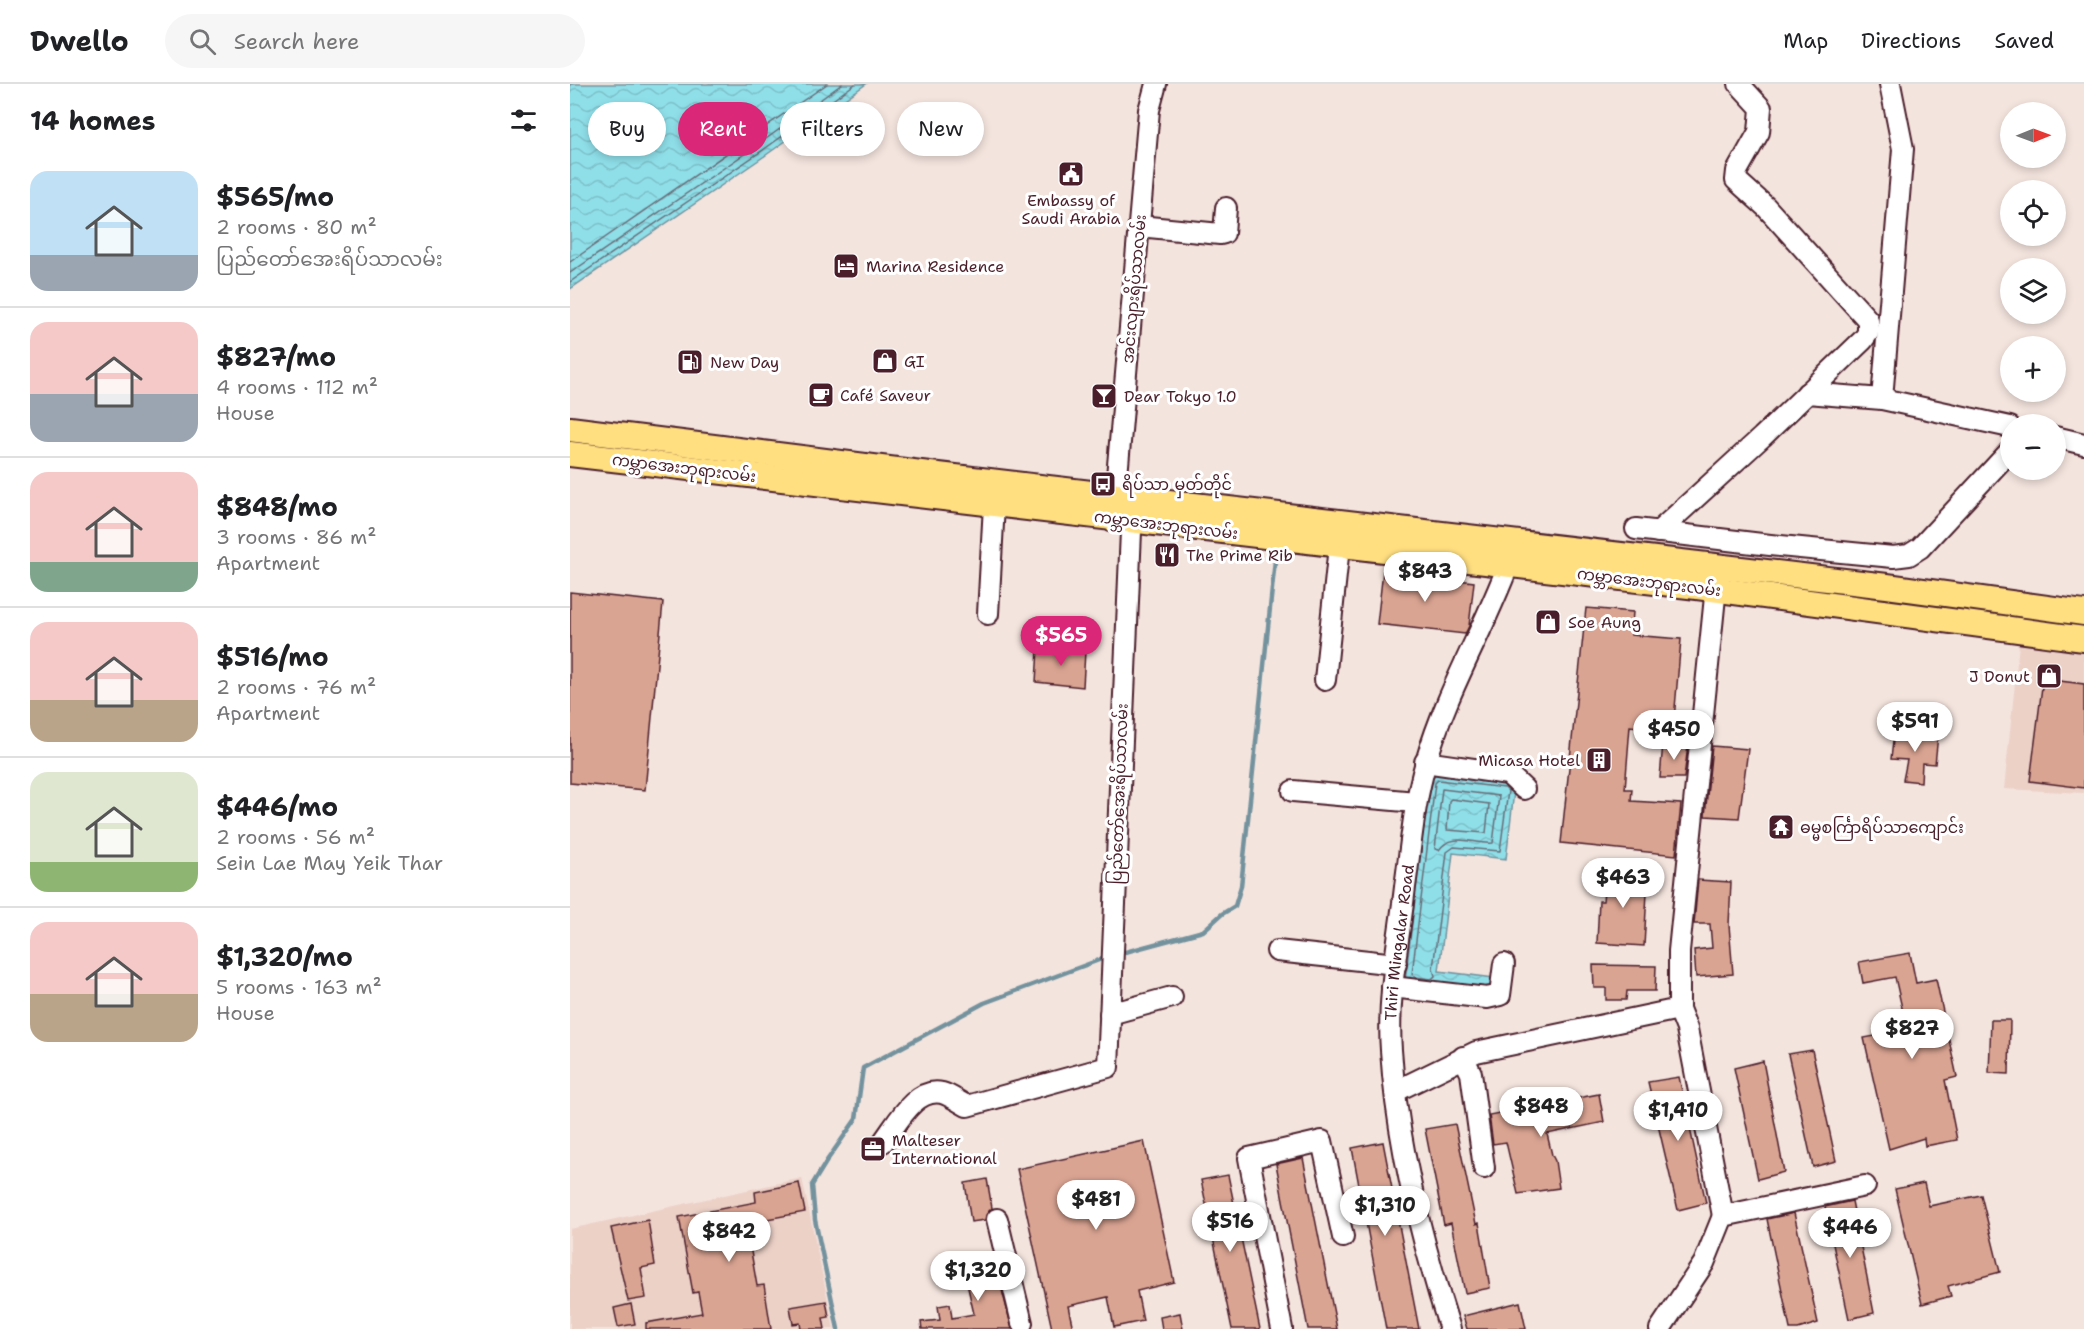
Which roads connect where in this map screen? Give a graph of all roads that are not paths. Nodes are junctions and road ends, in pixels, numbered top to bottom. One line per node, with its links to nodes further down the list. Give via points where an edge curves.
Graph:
1 (1156, 84): 5 (street, အင်းလျားရိပ်သာလမ်း, via 1149,110)
2 (1739, 84): 6 (street, via 1761,108 1759,132 1736,180 1766,207 1868,320 1868,333 1863,340)
3 (1890, 84): 7 (street, via 1903,149)
4 (1226, 208): 5 (street, via 1224,233 1220,234)
5 (1140, 226): 15 (street, အင်းလျားရိပ်သာလမ်း)
6 (1807, 393): 7 (street); 19 (street)
7 (1882, 399): 8 (street)
8 (2000, 426)
9 (570, 429): 14 (main road, ကမ္ဘာအေးဘုရားလမ်း)
10 (2066, 440): 11 (street)
11 (2084, 444)
12 (570, 454): 14 (main road, ကမ္ဘာအေးဘုရားလမ်း)
13 (2000, 462): 19 (street, via 1909,555 1860,554)
14 (920, 484): 15 (main road, ကမ္ဘာအေးဘုရားလမ်း); 16 (main road, ကမ္ဘာအေးဘုရားလမ်း)
15 (1124, 496): 17 (street, အင်းလျားရိပ်သာလမ်း); 20 (main road, ကမ္ဘာအေးဘုရားလမ်း)
16 (994, 505): 17 (main road, ကမ္ဘာအေးဘုရားလမ်း); 26 (street)
17 (1123, 520): 21 (main road, ကမ္ဘာအေးဘုရားလမ်း); 39 (street, ပြည်တော်အေးရိပ်သာလမ်း)
18 (1636, 529): 19 (street)
19 (1658, 532)
20 (1517, 542): 22 (street, Thiri Mingalar Road); 23 (main road, ကမ္ဘာအေးဘုရားလမ်း)
21 (1339, 546): 22 (main road, ကမ္ဘာအေးဘုရားလမ်း); 28 (street)
22 (1509, 566): 24 (main road, ကမ္ဘာအေးဘုရားလမ်း); 29 (street, Thiri Mingalar Road, via 1445,704)
23 (1718, 566): 24 (street); 25 (main road, ကမ္ဘာအေးဘုရားလမ်း)
24 (1716, 590): 27 (main road, ကမ္ဘာအေးဘုရားလမ်း); 38 (street, via 1679,951)
25 (2084, 613)
26 (988, 614)
27 (2084, 639)
28 (1325, 680)
29 (1425, 762): 30 (street, via 1508,774); 32 (street, Thiri Mingalar Road)
30 (1524, 789)
31 (1293, 791): 32 (street)
32 (1416, 802): 34 (street, Thiri Mingalar Road)
33 (1277, 951): 34 (street)
34 (1396, 964): 36 (street, Thiri Mingalar Road)
35 (1504, 964): 36 (street, via 1500,995 1487,998)
36 (1392, 987): 41 (street, Thiri Mingalar Road, via 1390,1048)
37 (1172, 997): 39 (street)
38 (1679, 1009): 40 (street); 45 (street, via 1687,1029)
39 (1110, 1014): 42 (street, ပြည်တော်အေးရိပ်သာလမ်း, via 1108,1067 967,1106 942,1094 927,1093 913,1102)
40 (1463, 1057): 41 (street); 43 (street, via 1472,1073)
41 (1396, 1090): 50 (street, Thiri Mingalar Road, via 1405,1162)
42 (883, 1142)
43 (1484, 1168)
44 (1864, 1186): 45 (street)
45 (1723, 1216): 51 (street, via 1704,1263)
46 (997, 1219): 48 (street)
47 (1343, 1237): 49 (street, via 1322,1141 1249,1158)
48 (1022, 1323)
49 (1282, 1329)
50 (1450, 1329)
51 (1660, 1329)

